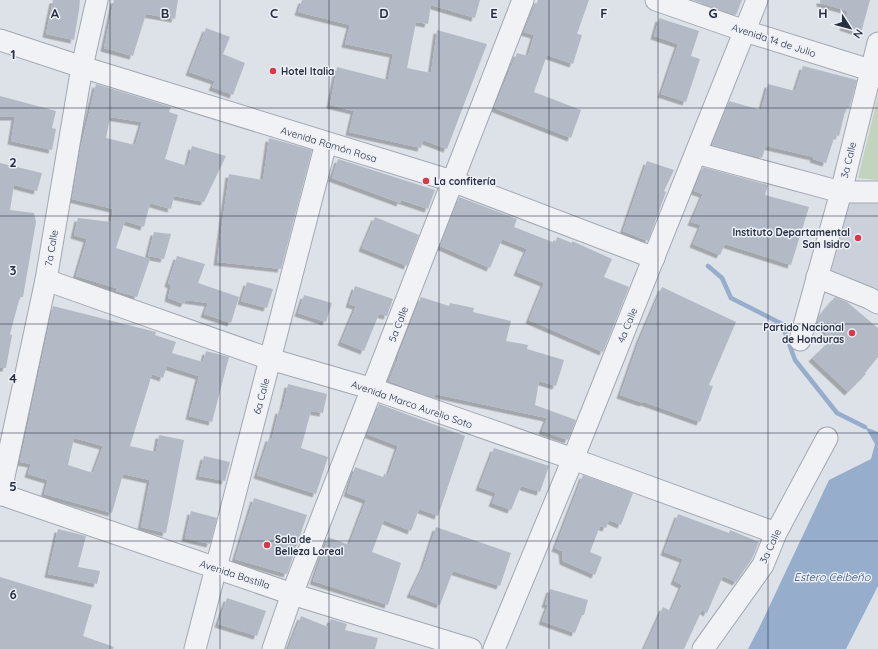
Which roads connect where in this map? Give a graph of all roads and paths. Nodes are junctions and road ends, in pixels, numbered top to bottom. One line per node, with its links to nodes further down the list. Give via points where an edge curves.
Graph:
1 (97, 0): 8 (street, 7a Calle)
2 (523, 0): 12 (street, 5a Calle)
3 (656, 0): 5 (street, Avenida 14 de Julio)
4 (756, 0): 5 (street, 4a Calle)
5 (745, 31): 9 (street, Avenida 14 de Julio); 11 (street, 4a Calle)
6 (0, 40): 8 (street, Avenida Ramón Rosa)
7 (877, 47): 9 (street, 3a Calle)
8 (82, 67): 10 (street, Avenida Ramón Rosa); 17 (street, 7a Calle)
9 (870, 70): 13 (street, 3a Calle)
10 (326, 144): 12 (street, Avenida Ramón Rosa); 20 (street, 6a Calle)
11 (696, 152): 13 (street); 15 (street, 4a Calle)
12 (452, 181): 15 (street, Avenida Ramón Rosa); 21 (street, 5a Calle)
13 (841, 192): 14 (street); 16 (street, 3a Calle)
14 (878, 192)
15 (654, 258): 23 (street, 4a Calle)
16 (817, 278): 18 (street); 19 (street, 3a Calle)
17 (46, 280): 20 (street, Avenida Marco Aurelio Soto); 24 (street, 7a Calle)
18 (878, 303)
19 (800, 340)
20 (270, 359): 21 (street, Avenida Marco Aurelio Soto); 26 (street, 6a Calle)
21 (373, 390): 23 (street, Avenida Marco Aurelio Soto); 27 (street, 5a Calle)
22 (827, 438): 25 (street, 3a Calle)
23 (573, 458): 25 (street, Avenida Marco Aurelio Soto); 31 (street, 4a Calle)
24 (0, 495): 26 (street, Avenida Bastilla)
25 (776, 533): 32 (street, 3a Calle, via 763,564)
26 (215, 568): 27 (street, Avenida Bastilla); 28 (street, 6a Calle)
27 (292, 594): 29 (street, 5a Calle); 30 (street, Avenida Bastilla)
28 (195, 649)
29 (273, 649)
30 (472, 649)
31 (494, 649)
32 (703, 649)

